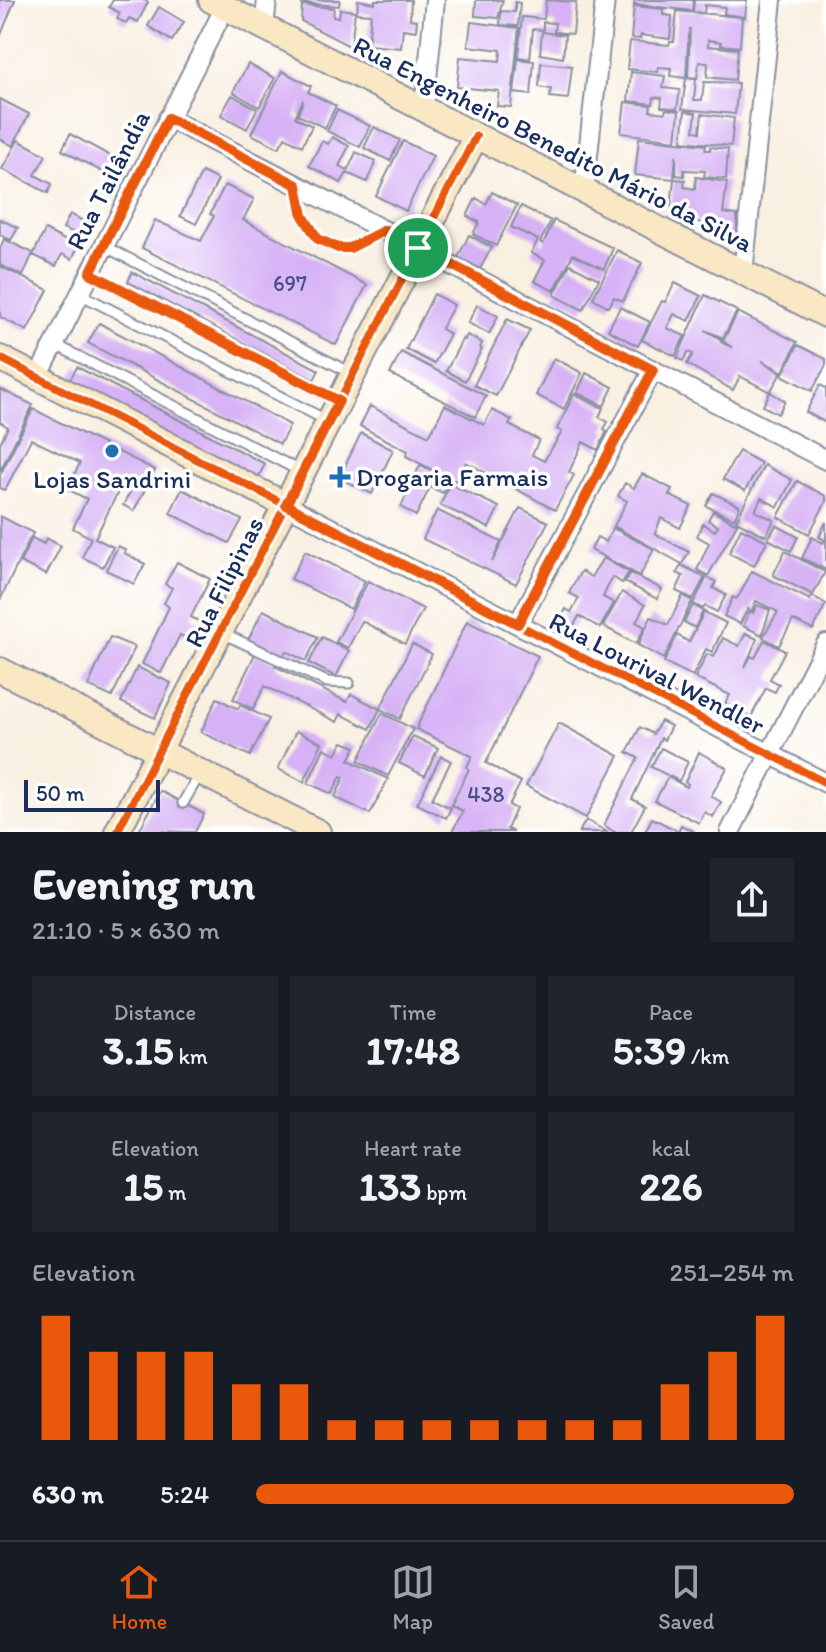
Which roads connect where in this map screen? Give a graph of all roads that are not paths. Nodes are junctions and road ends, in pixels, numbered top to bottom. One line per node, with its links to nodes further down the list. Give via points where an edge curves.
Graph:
1 (267, 0): 6 (street)
2 (435, 0): 7 (street)
3 (605, 0): 11 (street)
4 (772, 0): 16 (street)
5 (218, 3): 6 (street, Rua Engenheiro Benedito Mário da Silva); 8 (street, Rua Tailândia)
6 (264, 27): 7 (street, Rua Engenheiro Benedito Mário da Silva)
7 (424, 109): 9 (street, Rua Engenheiro Benedito Mário da Silva)
8 (168, 118): 10 (street); 13 (street, Rua Tailândia)
9 (476, 136): 11 (street, Rua Engenheiro Benedito Mário da Silva); 14 (street, Rua Filipinas)
10 (297, 185): 12 (street); 12 (lane, via 303,216 318,239 350,248)
11 (584, 191): 16 (street, Rua Engenheiro Benedito Mário da Silva)
12 (385, 230): 14 (street)
13 (104, 246): 15 (street, Rua Tailândia); 22 (lane)
14 (418, 248): 21 (street); 22 (street, Rua Filipinas)
15 (90, 273): 17 (street, Rua Tailândia); 24 (lane)
16 (743, 273): 18 (street, Rua Engenheiro Benedito Mário da Silva)
17 (80, 294): 19 (street, Rua Tailândia); 24 (lane)
18 (826, 315)
19 (54, 344): 23 (street, Rua Tailândia); 26 (lane)
20 (0, 358): 23 (street, Rua Lourival Wendler)
21 (653, 370): 25 (street); 28 (street)
22 (353, 374): 24 (street, Rua Filipinas)
23 (38, 377): 27 (street, Rua Lourival Wendler)
24 (334, 412): 26 (street, Rua Filipinas)
25 (826, 460)
26 (302, 472): 27 (street, Rua Filipinas)
27 (286, 505): 28 (street, Rua Lourival Wendler); 29 (street, Rua Filipinas)
28 (518, 624): 34 (street, Rua Lourival Wendler)
29 (220, 632): 32 (lane, via 327,682); 33 (street, Rua Filipinas)
30 (826, 644): 34 (street)
31 (0, 670): 33 (street)
32 (349, 683)
33 (158, 751): 35 (street); 38 (street, Rua Filipinas)
34 (770, 754): 36 (street, Rua Lourival Wendler); 40 (street)
35 (200, 772): 37 (lane); 39 (street)
36 (826, 783)
37 (183, 803)
38 (117, 832)
39 (318, 832)
40 (730, 832)

